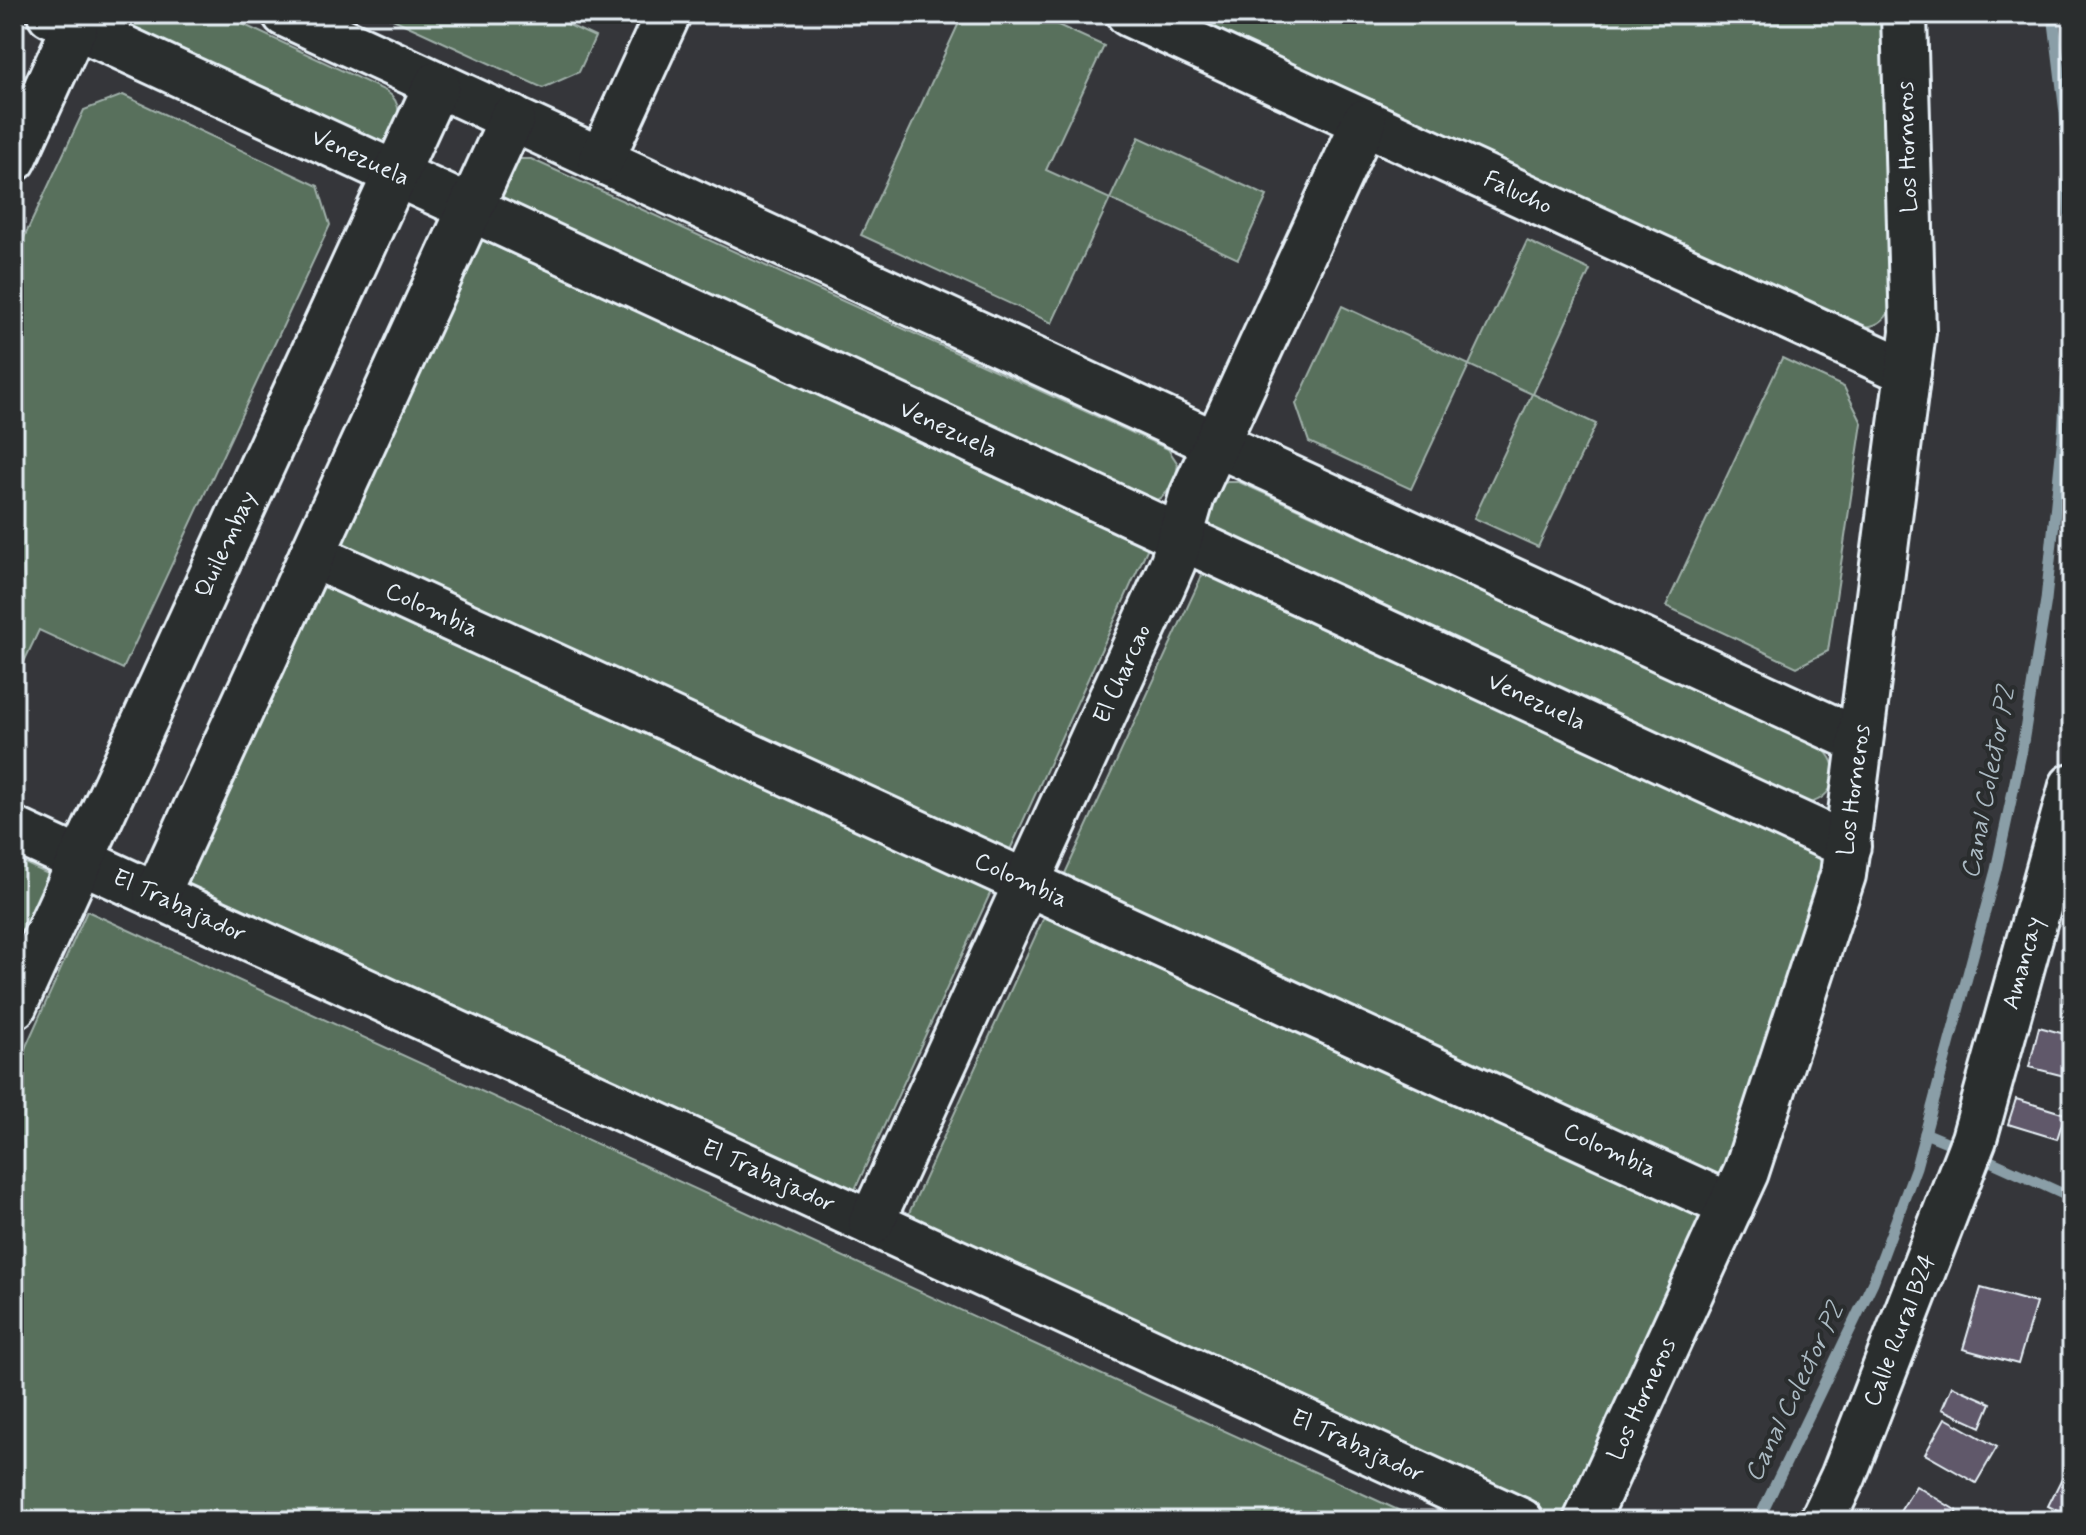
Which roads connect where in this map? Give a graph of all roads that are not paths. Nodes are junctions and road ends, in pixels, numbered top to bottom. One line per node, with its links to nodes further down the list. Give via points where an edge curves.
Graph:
1 (285, 14): 6 (street)
2 (668, 14): 10 (street)
3 (1129, 14): 8 (street, Falucho)
4 (1904, 14): 13 (street, Los Horneros, via 1913,295)
5 (62, 20): 9 (street); 11 (street, Venezuela)
6 (437, 84): 7 (street); 11 (street, Quilembay)
7 (512, 118): 10 (street); 12 (street)
8 (1364, 122): 13 (street, Falucho); 14 (street, El Charcao)
9 (14, 159)
10 (601, 160): 14 (street)
11 (396, 175): 12 (street, Venezuela); 21 (street, Quilembay)
12 (471, 209): 15 (street, Venezuela); 16 (street)
13 (1908, 372): 17 (street, Los Horneros)
14 (1216, 443): 15 (street, El Charcao); 17 (street)
15 (1179, 537): 20 (street, Venezuela); 22 (street, El Charcao, via 1163,585)
16 (312, 555): 22 (street, Colombia); 23 (street)
17 (1860, 741): 20 (street, Los Horneros)
18 (2072, 786): 25 (street, Amancay)
19 (14, 830): 21 (street, El Trabajador)
20 (1848, 846): 26 (street, Los Horneros, via 1834,904)
21 (80, 861): 23 (street, El Trabajador); 24 (street, Quilembay)
22 (1027, 883): 26 (street, Colombia); 27 (street, El Charcao)
23 (156, 896): 27 (street, El Trabajador)
24 (14, 1006)
25 (1974, 1139): 30 (street, Calle Rural B24)
26 (1731, 1206): 29 (street, Los Horneros)
27 (871, 1223): 28 (street, El Trabajador)
28 (1521, 1521)
29 (1586, 1521)
30 (1822, 1521)

